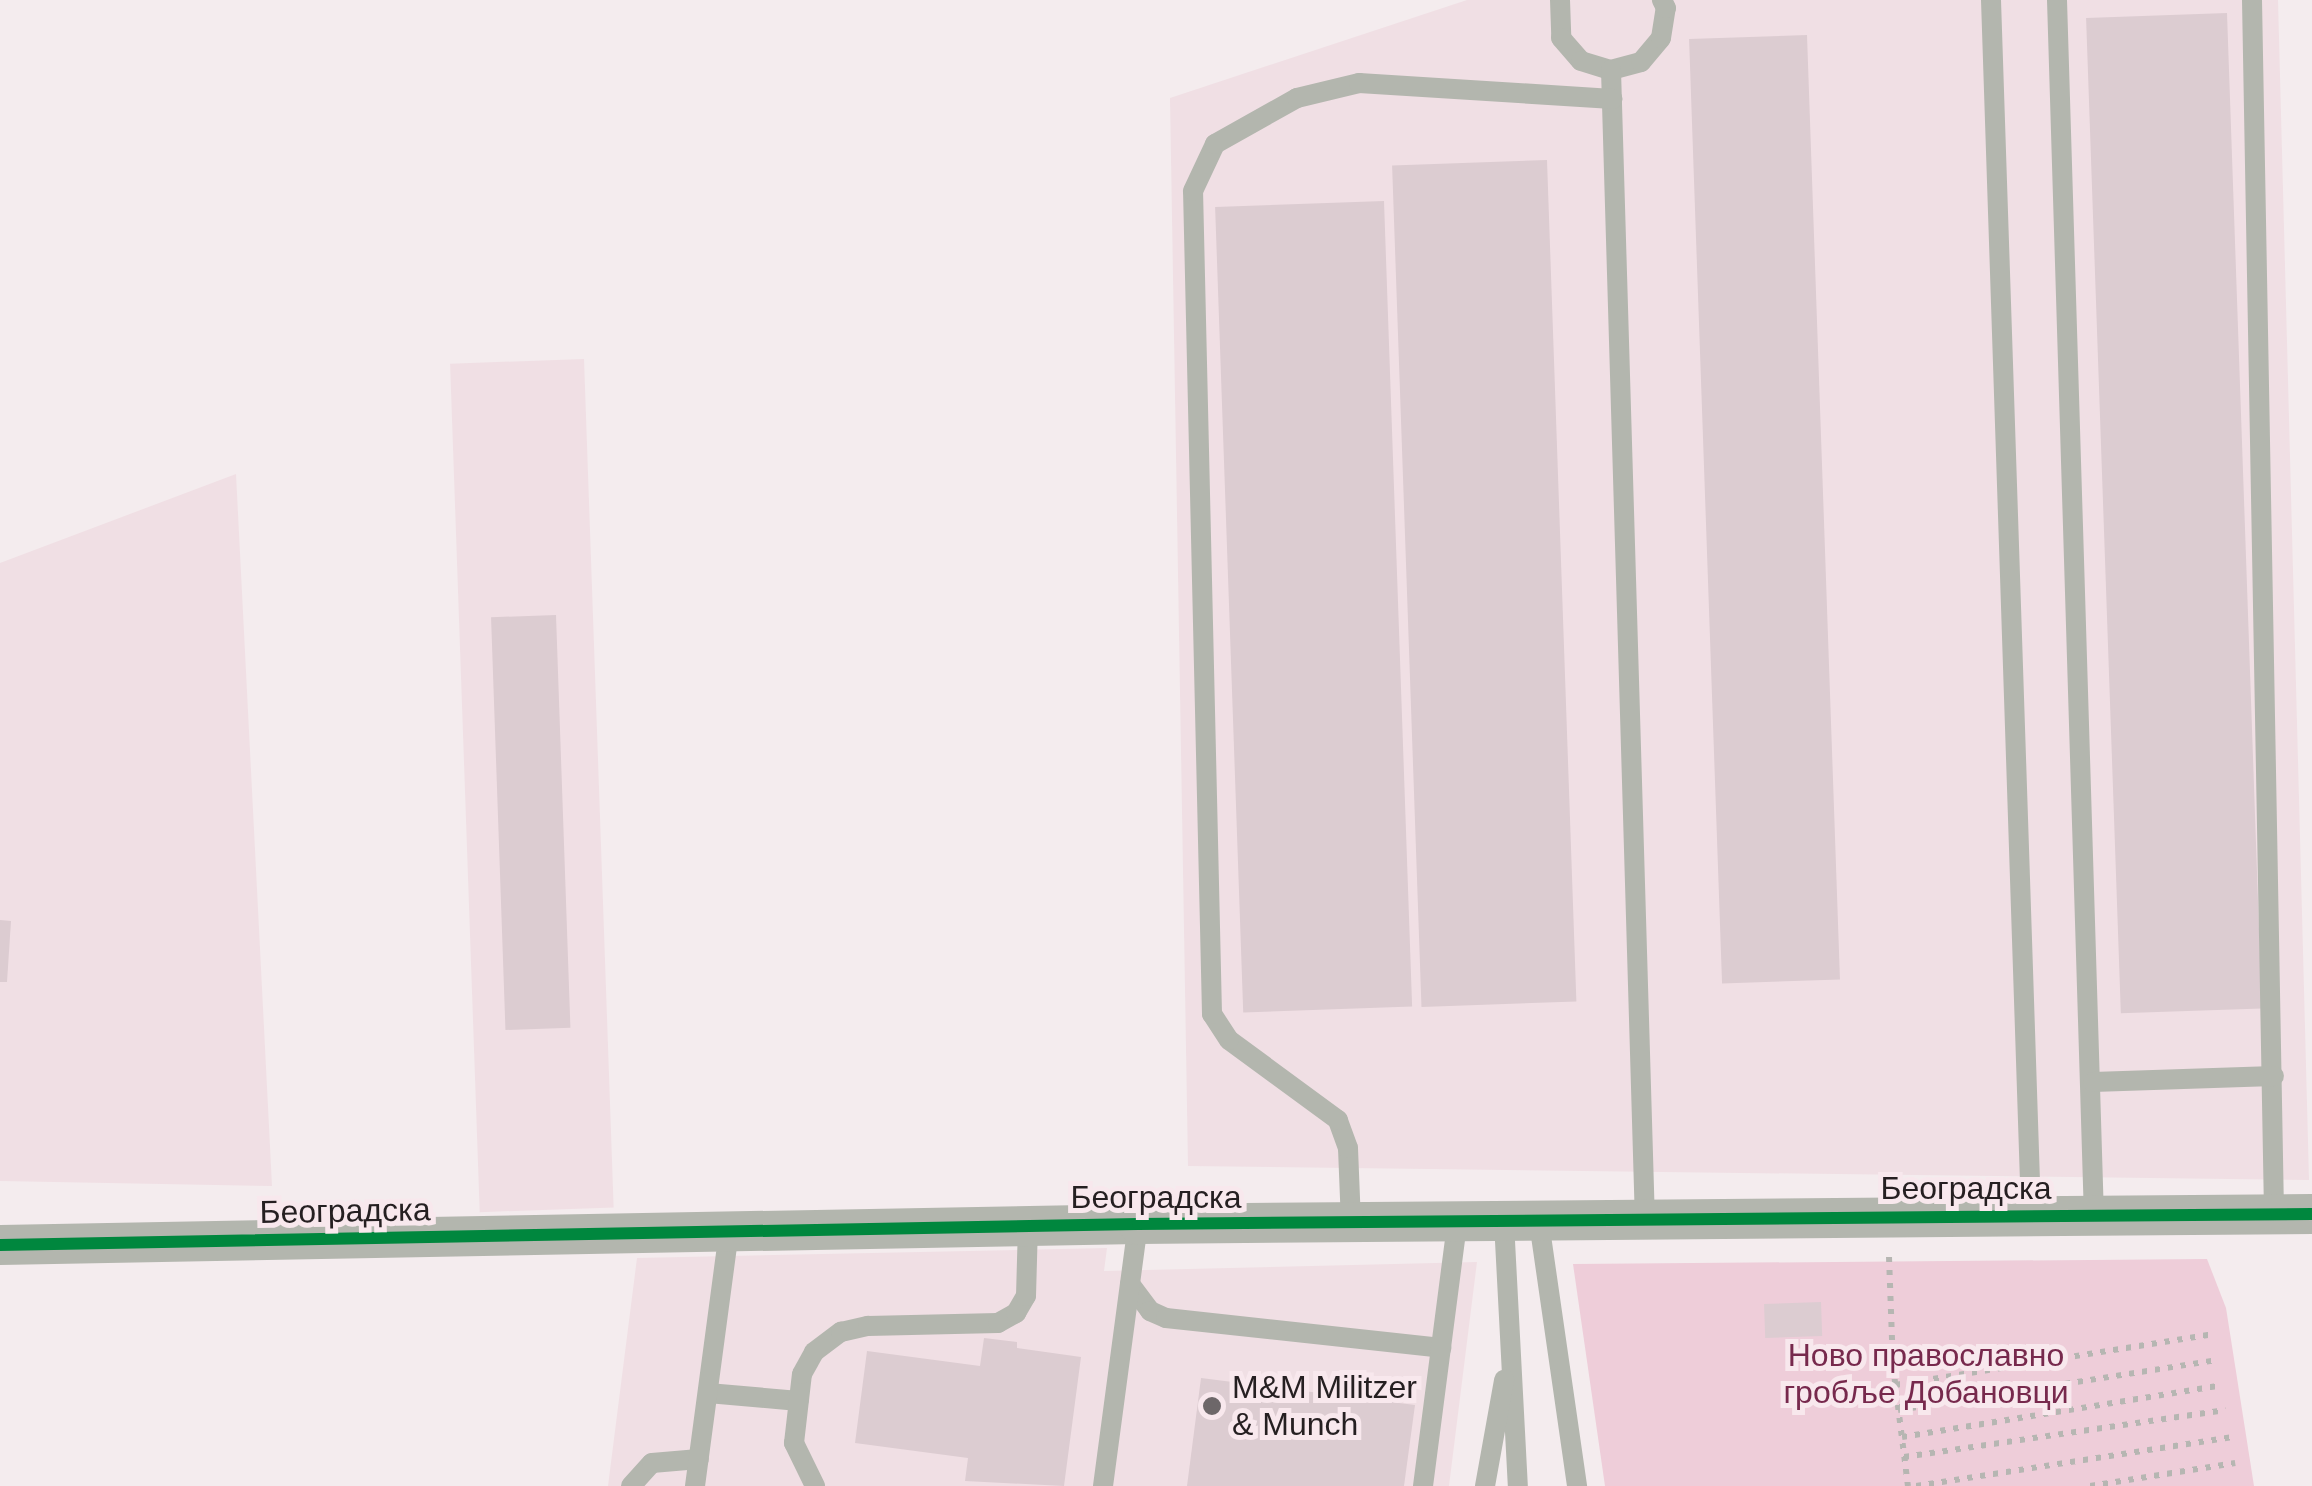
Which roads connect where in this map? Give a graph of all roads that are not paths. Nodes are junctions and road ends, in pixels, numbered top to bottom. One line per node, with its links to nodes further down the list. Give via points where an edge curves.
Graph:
1 (1560, 0): 6 (lane, via 1562,38 1581,62)
2 (1662, 0): 6 (lane, via 1661,38 1641,62)
3 (1991, 0): 10 (lane)
4 (2057, 0): 9 (lane)
5 (2252, 0): 8 (lane)
6 (1611, 70): 7 (lane)
7 (1612, 99): 13 (lane); 17 (lane, via 1359,83 1296,98 1215,144 1193,191 1212,1014 1229,1040 1338,1120 1348,1148)
8 (2274, 1076): 9 (lane); 11 (lane)
9 (2093, 1082): 12 (lane)
10 (2031, 1215): 12 (street, Београдска); 13 (street, Београдска)
11 (2293, 1215): 12 (street, Београдска)
12 (2094, 1216)
13 (1645, 1219): 14 (street, Београдска)
14 (1521, 1222): 15 (street, Београдска); 22 (lane); 34 (lane)
15 (1457, 1223): 17 (street, Београдска); 23 (lane)
16 (1138, 1224): 17 (street, Београдска); 18 (street, Београдска); 21 (lane)
17 (1351, 1224)
18 (1028, 1225): 19 (street, Београдска); 25 (lane, via 1026,1296 1016,1313 998,1324 841,1332 814,1352)
19 (729, 1230): 20 (street, Београдска); 24 (lane)
20 (0, 1245)
21 (1130, 1284): 23 (lane, via 1150,1312 1166,1318); 31 (lane)
22 (1511, 1345): 27 (lane); 33 (lane)
23 (1441, 1348): 32 (lane)
24 (708, 1392): 25 (lane); 26 (lane)
25 (798, 1401): 30 (lane, via 794,1443)
26 (699, 1459): 28 (lane, via 652,1464); 29 (lane)
27 (1516, 1483)
28 (630, 1486)
29 (695, 1486)
30 (815, 1486)
31 (1103, 1486)
32 (1422, 1486)
33 (1485, 1486)
34 (1577, 1486)

